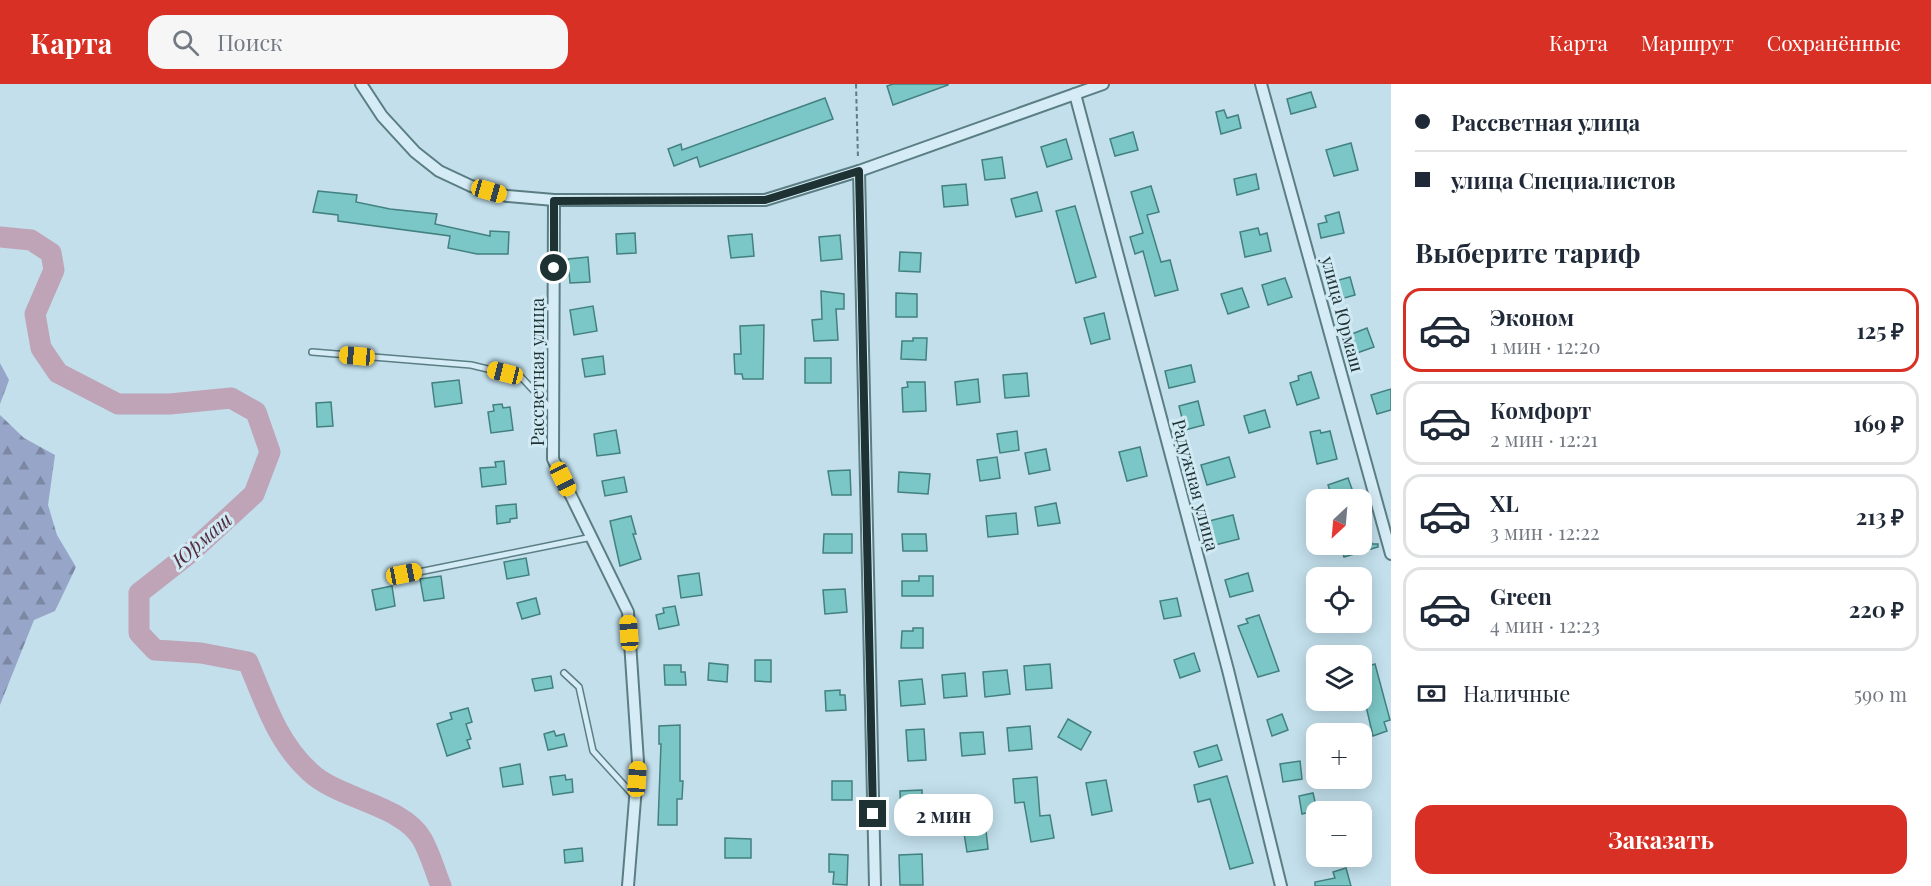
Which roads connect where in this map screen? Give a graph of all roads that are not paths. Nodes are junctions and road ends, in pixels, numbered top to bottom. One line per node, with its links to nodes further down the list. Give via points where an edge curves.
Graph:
1 (361, 84): 6 (street, via 382,116 439,171 471,186 507,196)
2 (1103, 84): 4 (street)
3 (1260, 84): 10 (street, улица Юрмаш)
4 (1075, 94): 5 (street); 16 (street, Радужная улица, via 1228,670)
5 (859, 171): 6 (street, via 765,200); 15 (street)
6 (554, 201): 8 (street, Рассветная улица)
7 (312, 352): 8 (lane, via 471,365 521,377)
8 (553, 410): 9 (street, Рассветная улица, via 553,459)
9 (592, 537): 11 (lane); 13 (street, Рассветная улица, via 628,612 638,762)
10 (1391, 554)
11 (404, 574)
12 (564, 673): 13 (lane, via 579,687 593,751)
13 (635, 797): 14 (street, Рассветная улица)
14 (628, 886)
15 (875, 886)
16 (1281, 886)

